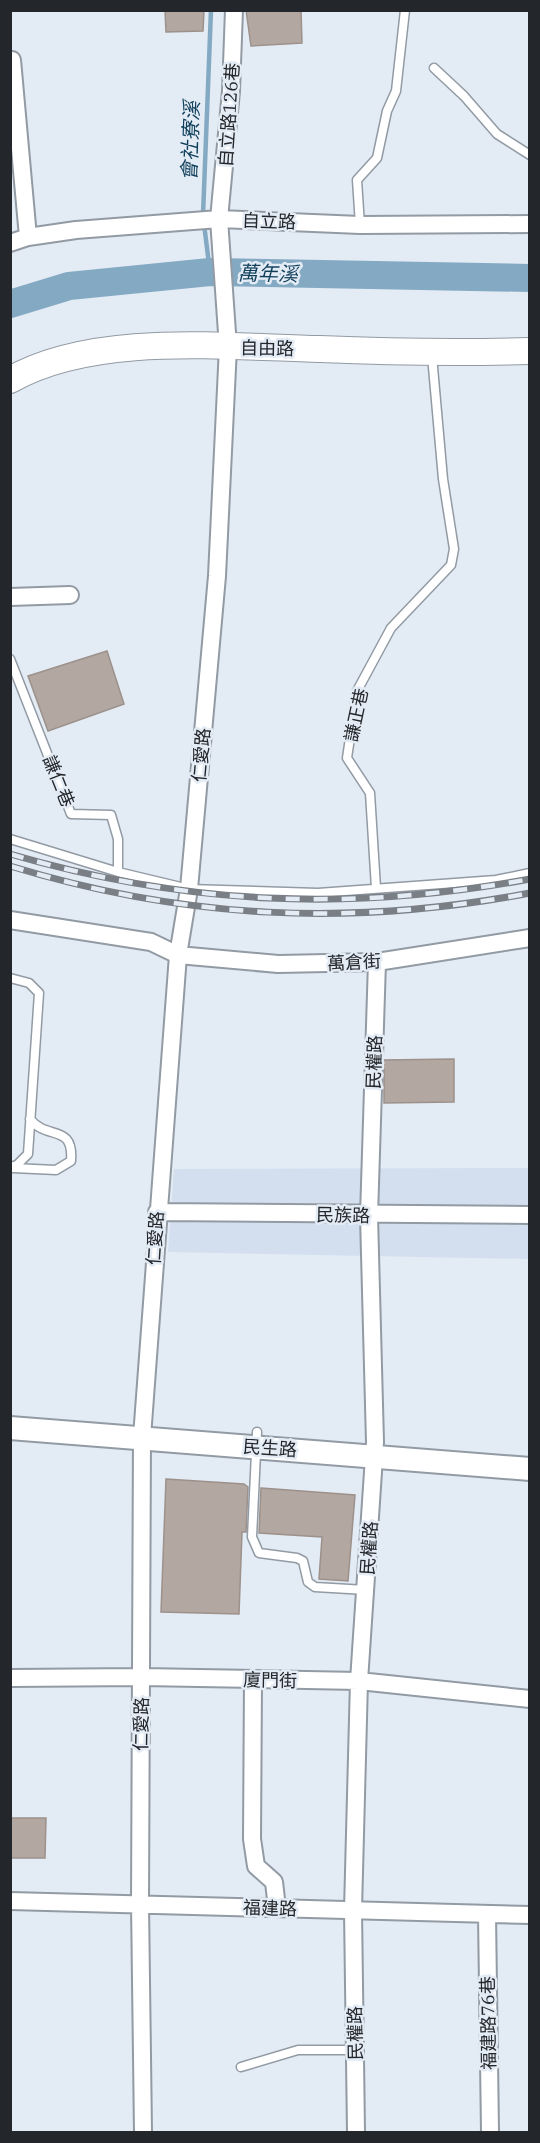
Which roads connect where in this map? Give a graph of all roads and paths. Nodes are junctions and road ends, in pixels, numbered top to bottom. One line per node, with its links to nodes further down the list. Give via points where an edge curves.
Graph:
1 (234, 10): 6 (street, 自立路126巷, via 224,186)
2 (405, 10): 8 (lane, via 396,91 387,111 377,158 357,180)
3 (12, 60): 9 (street)
4 (434, 68): 5 (lane, via 497,134)
5 (530, 154)
6 (226, 219): 8 (street, 自立路); 9 (street, 自立路); 11 (street, 自立路126巷)
7 (530, 224): 8 (street, 自立路)
8 (360, 225)
9 (28, 237): 10 (street, 自立路)
10 (10, 243)
11 (228, 347): 13 (main road, 自由路); 14 (main road, 自由路, via 97,351 55,360); 22 (street, 仁愛路, via 218,576)
12 (530, 351): 13 (main road, 自由路)
13 (432, 353): 21 (lane, 謙正巷, via 443,479 454,549 451,565 391,628 357,691 347,758 370,793)
14 (10, 380)
15 (70, 595): 16 (street)
16 (10, 597)
17 (10, 659): 19 (lane, 謙仁巷, via 71,814 111,815 118,840)
18 (10, 839): 19 (lane)
19 (118, 872): 22 (lane)
20 (530, 873): 21 (lane, via 496,880)
21 (376, 888): 22 (lane, via 318,893)
22 (189, 889): 25 (street, 仁愛路)
23 (10, 920): 25 (street, via 151,942)
24 (530, 938): 26 (street, 萬倉街)
25 (178, 955): 26 (street, 萬倉街, via 278,964); 30 (street, 仁愛路)
26 (377, 963): 32 (street, 民權路)
27 (10, 978): 28 (lane, via 29,983 39,993)
28 (30, 1119): 29 (lane, via 28,1154); 29 (lane, via 36,1127 68,1140 71,1161 56,1170)
29 (10, 1167)
30 (157, 1212): 32 (street, 民族路); 34 (street, 仁愛路)
31 (530, 1215): 32 (street, 民族路)
32 (369, 1216): 36 (street, 民權路)
33 (10, 1428): 34 (street, 民生路)
34 (142, 1437): 35 (street, 民生路); 39 (street, 仁愛路)
35 (257, 1440): 36 (street, 民生路); 38 (lane, via 252,1537 259,1553 303,1561 308,1582 315,1587)
36 (374, 1455): 37 (street, 民生路); 38 (street, 民權路)
37 (530, 1468)
38 (366, 1590): 42 (street, 民權路)
39 (142, 1677): 40 (street, 廈門街); 41 (street, 廈門街); 45 (street, 仁愛路)
40 (10, 1678)
41 (253, 1681): 42 (street, 廈門街); 46 (street, via 252,1839 256,1866 274,1882)
42 (359, 1682): 43 (street, 廈門街); 47 (street, 民權路)
43 (530, 1698)
44 (10, 1901): 45 (street, 福建路)
45 (140, 1904): 46 (street, 福建路); 52 (street, 仁愛路)
46 (277, 1908): 47 (street, 福建路)
47 (353, 1910): 48 (street, 福建路); 50 (street, 民權路)
48 (487, 1914): 49 (street, 福建路); 54 (street, 福建路76巷)
49 (530, 1915)
50 (355, 2050): 51 (lane, via 298,2050); 53 (street, 民權路)
51 (241, 2067)
52 (143, 2133)
53 (356, 2133)
54 (490, 2133)

